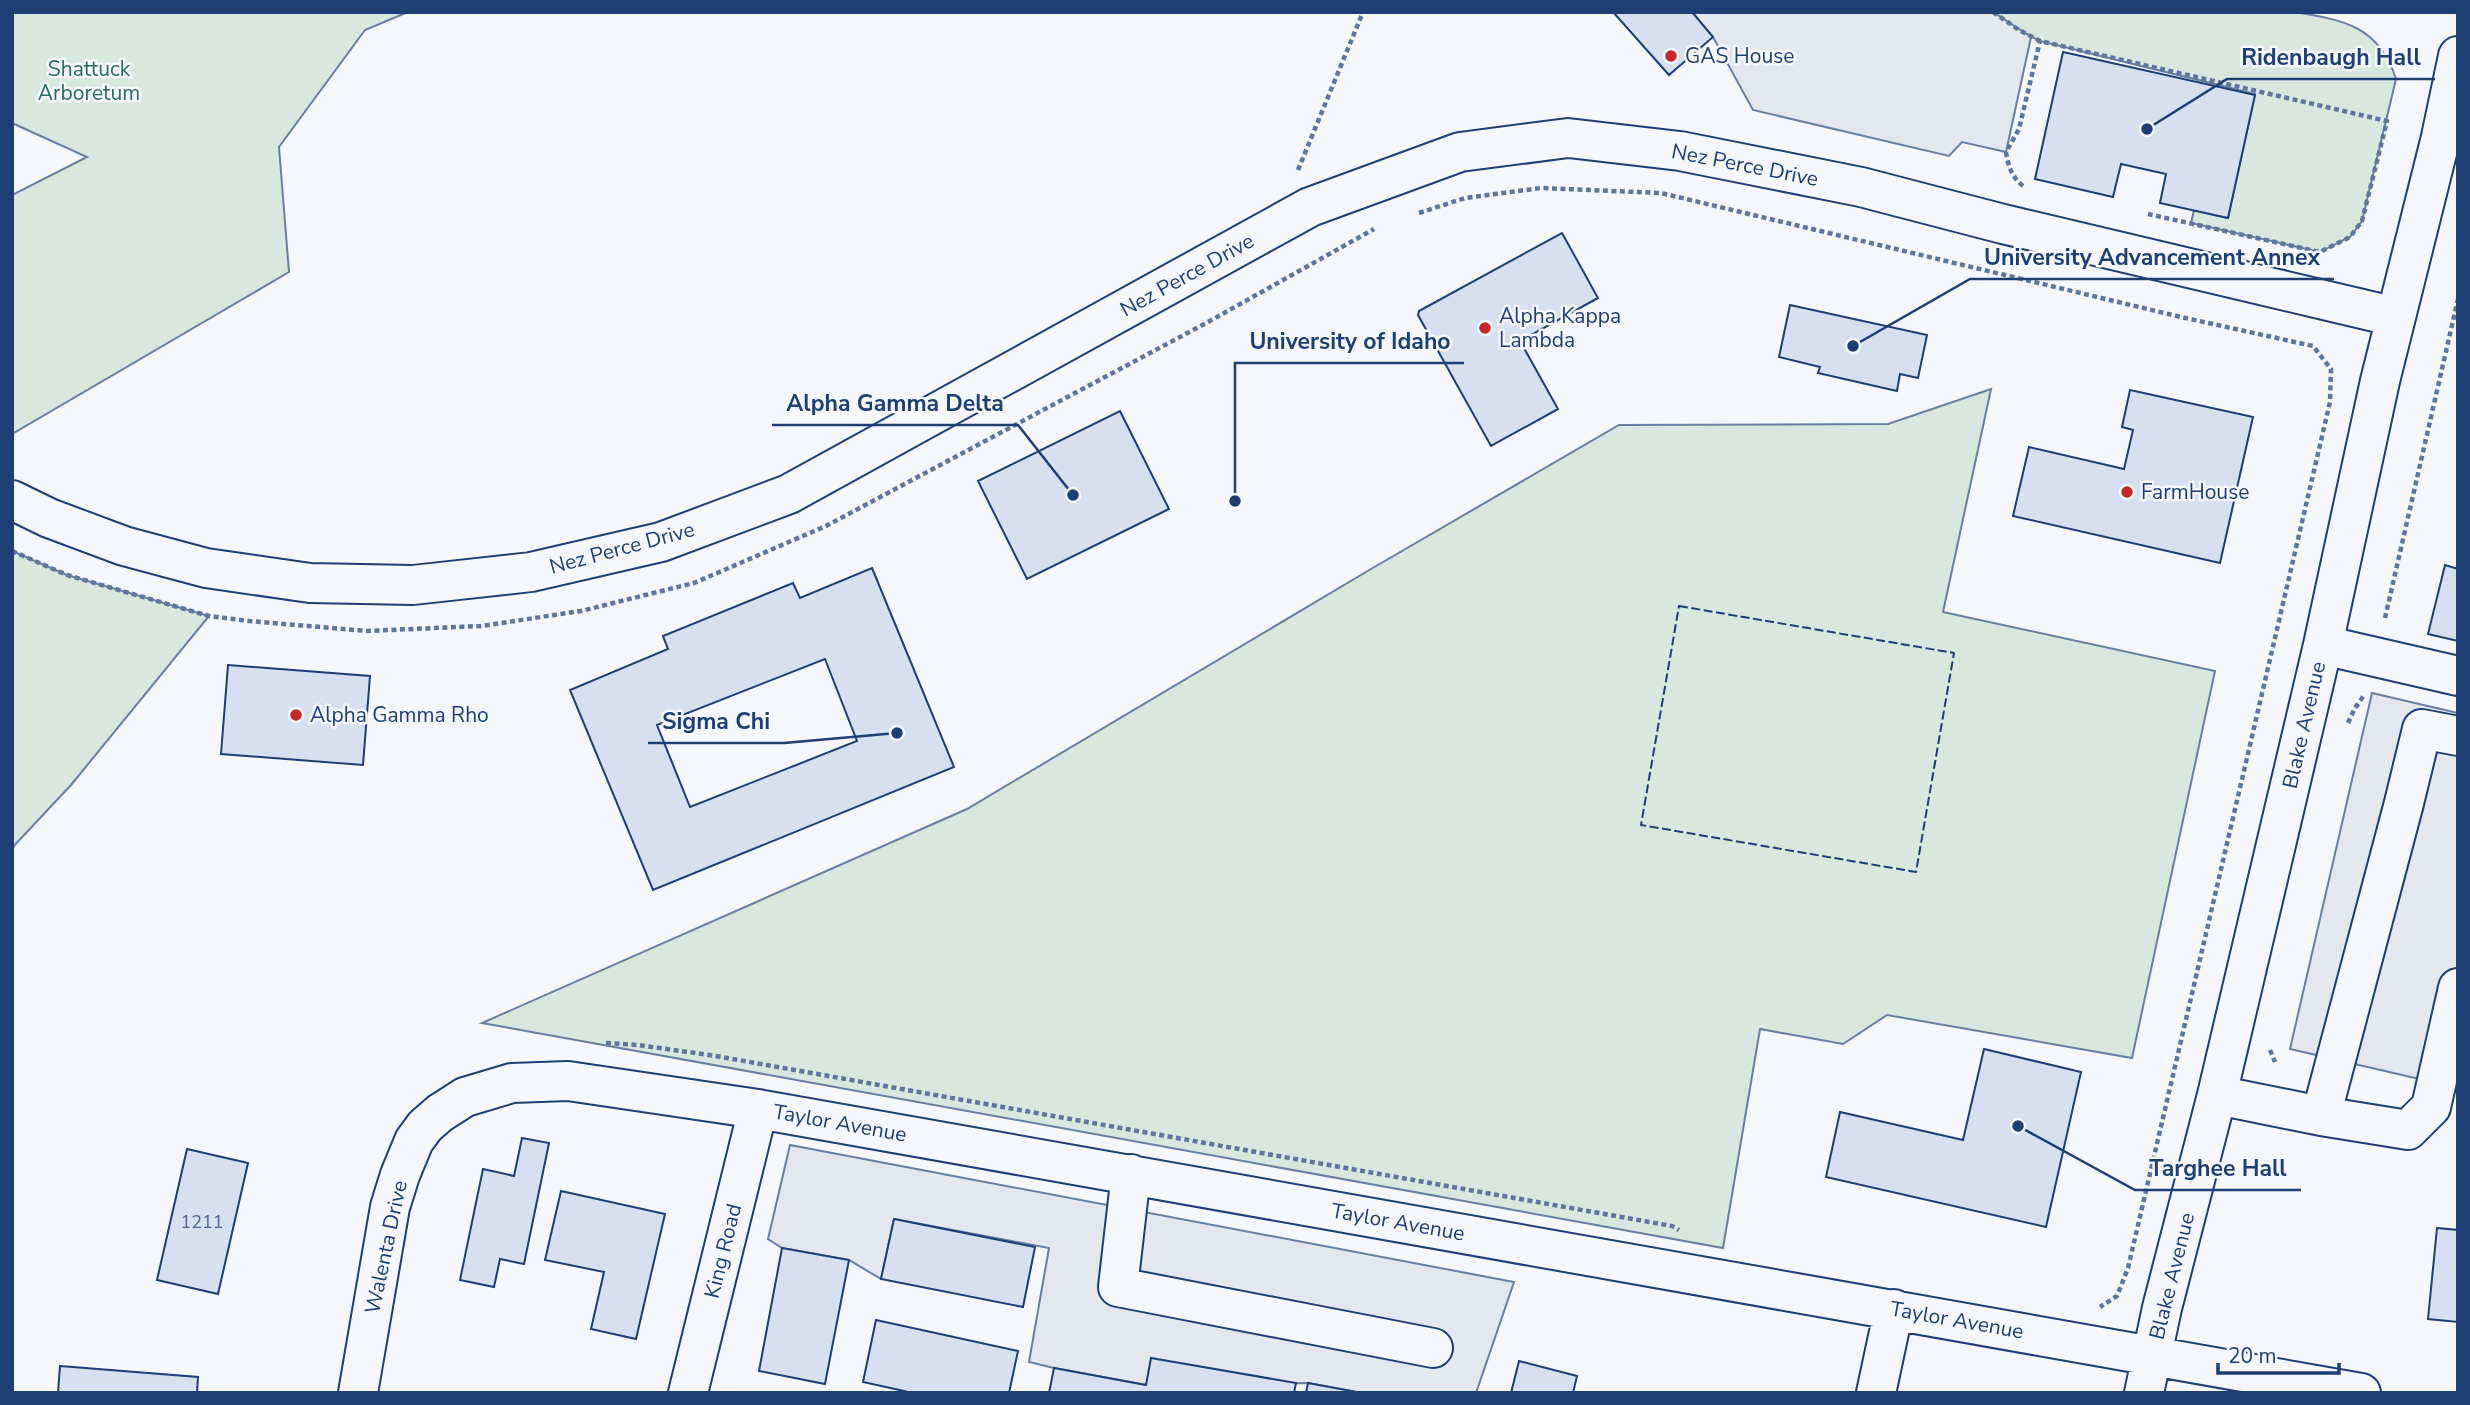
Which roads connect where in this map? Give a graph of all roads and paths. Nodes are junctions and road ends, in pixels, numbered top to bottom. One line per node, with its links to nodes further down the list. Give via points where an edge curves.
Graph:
1 (1363, 12): 6 (path, via 1298,169)
2 (1993, 12): 3 (path)
3 (2040, 41): 5 (path, via 2019,129 2006,152 2015,179); 7 (path, via 2387,121 2362,221 2350,237 2320,253)
4 (2458, 56): 11 (street, Blake Avenue)
5 (2036, 189)
6 (1310, 207): 11 (street, Nez Perce Drive, via 1460,152 1568,138 1680,151 1861,187); 12 (street, Nez Perce Drive, via 789,494 661,542 531,572 413,585 310,583 206,568 124,546)
7 (2139, 212)
8 (1416, 214): 27 (path, via 1465,198 1541,188 1661,193 2313,346 2331,369 2330,402 2128,1268 2117,1296)
9 (1379, 226): 13 (path, via 825,526 694,583 581,611 481,626 367,631 249,621 209,616 67,575)
10 (2458, 299): 15 (path)
11 (2396, 317): 14 (street, Blake Avenue)
12 (12, 500)
13 (12, 551)
14 (2323, 645): 15 (street); 20 (street, Blake Avenue)
15 (2376, 656): 16 (street)
16 (2458, 676)
17 (2458, 736): 23 (street, via 2422,729)
18 (2458, 988): 23 (street, via 2431,1107 2407,1130)
19 (604, 1043): 25 (path, via 716,1056 1672,1226)
20 (2217, 1095): 23 (street); 29 (street, Blake Avenue)
21 (758, 1109): 22 (street, Taylor Avenue, via 568,1081 512,1083 465,1097); 24 (street, Taylor Avenue); 31 (street, King Road)
22 (440, 1113): 30 (street, Walenta Drive, via 414,1141 390,1207)
23 (2321, 1116)
24 (1130, 1174): 26 (street, Taylor Avenue); 28 (street, via 1118,1287)
25 (1682, 1232)
26 (1894, 1309): 29 (street, Taylor Avenue); 32 (street)
27 (2093, 1311)
28 (1433, 1348)
29 (2152, 1355): 33 (street, Blake Avenue); 34 (street, Taylor Avenue)
30 (358, 1393)
31 (688, 1393)
32 (1876, 1393)
33 (2144, 1393)
34 (2361, 1393)

